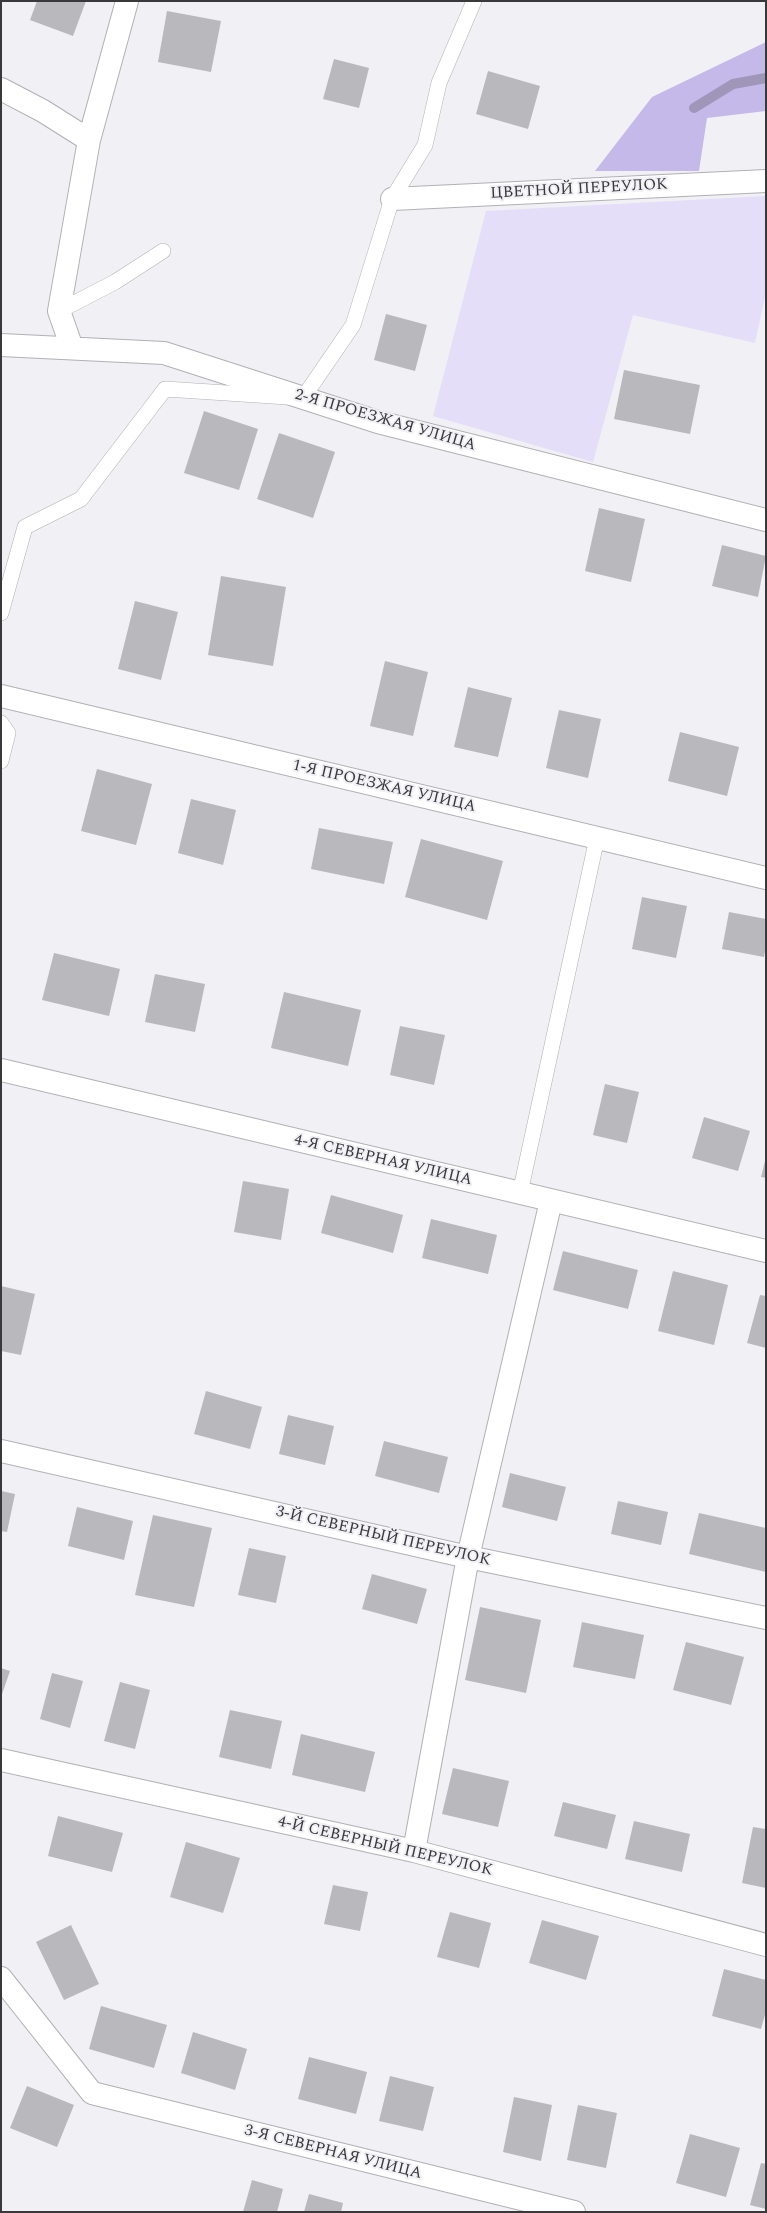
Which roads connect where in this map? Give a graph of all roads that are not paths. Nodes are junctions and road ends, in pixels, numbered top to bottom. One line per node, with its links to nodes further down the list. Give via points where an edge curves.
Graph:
1 (126, 1): 4 (street)
2 (474, 1): 6 (lane, via 439,83 425,145)
3 (1, 89): 4 (street, via 43,111)
4 (89, 140): 8 (street)
5 (766, 181): 6 (street, ЦВЕТНОЙ ПЕРЕУЛОК)
6 (392, 199): 11 (lane, via 353,325)
7 (162, 252): 8 (lane, via 115,282)
8 (59, 311): 10 (street)
9 (1, 345): 10 (street, 2-Я ПРОЕЗЖАЯ УЛИЦА)
10 (72, 348): 11 (street, 2-Я ПРОЕЗЖАЯ УЛИЦА, via 164,353)
11 (303, 398): 12 (street, 2-Я ПРОЕЗЖАЯ УЛИЦА, via 378,422); 13 (lane, via 166,389 81,499 25,527)
12 (766, 520)
13 (1, 614)
14 (1, 696): 17 (street, 1-Я ПРОЕЗЖАЯ УЛИЦА)
15 (1, 723): 16 (lane, via 8,733)
16 (1, 760)
17 (597, 838): 18 (street, 1-Я ПРОЕЗЖАЯ УЛИЦА); 20 (lane)
18 (766, 878)
19 (1, 1070): 20 (street, 4-Я СЕВЕРНАЯ УЛИЦА)
20 (520, 1193): 21 (street, 4-Я СЕВЕРНАЯ УЛИЦА)
21 (551, 1201): 22 (street, 4-Я СЕВЕРНАЯ УЛИЦА); 24 (street)
22 (766, 1251)
23 (1, 1451): 24 (street, 3-Й СЕВЕРНЫЙ ПЕРЕУЛОК)
24 (468, 1557): 25 (street, 3-Й СЕВЕРНЫЙ ПЕРЕУЛОК); 27 (street)
25 (766, 1618)
26 (1, 1760): 27 (street, 4-Й СЕВЕРНЫЙ ПЕРЕУЛОК)
27 (414, 1851): 28 (street, 4-Й СЕВЕРНЫЙ ПЕРЕУЛОК)
28 (766, 1945)
29 (1, 1978): 30 (street, 3-Я СЕВЕРНАЯ УЛИЦА, via 92,2093)
30 (574, 2212)

